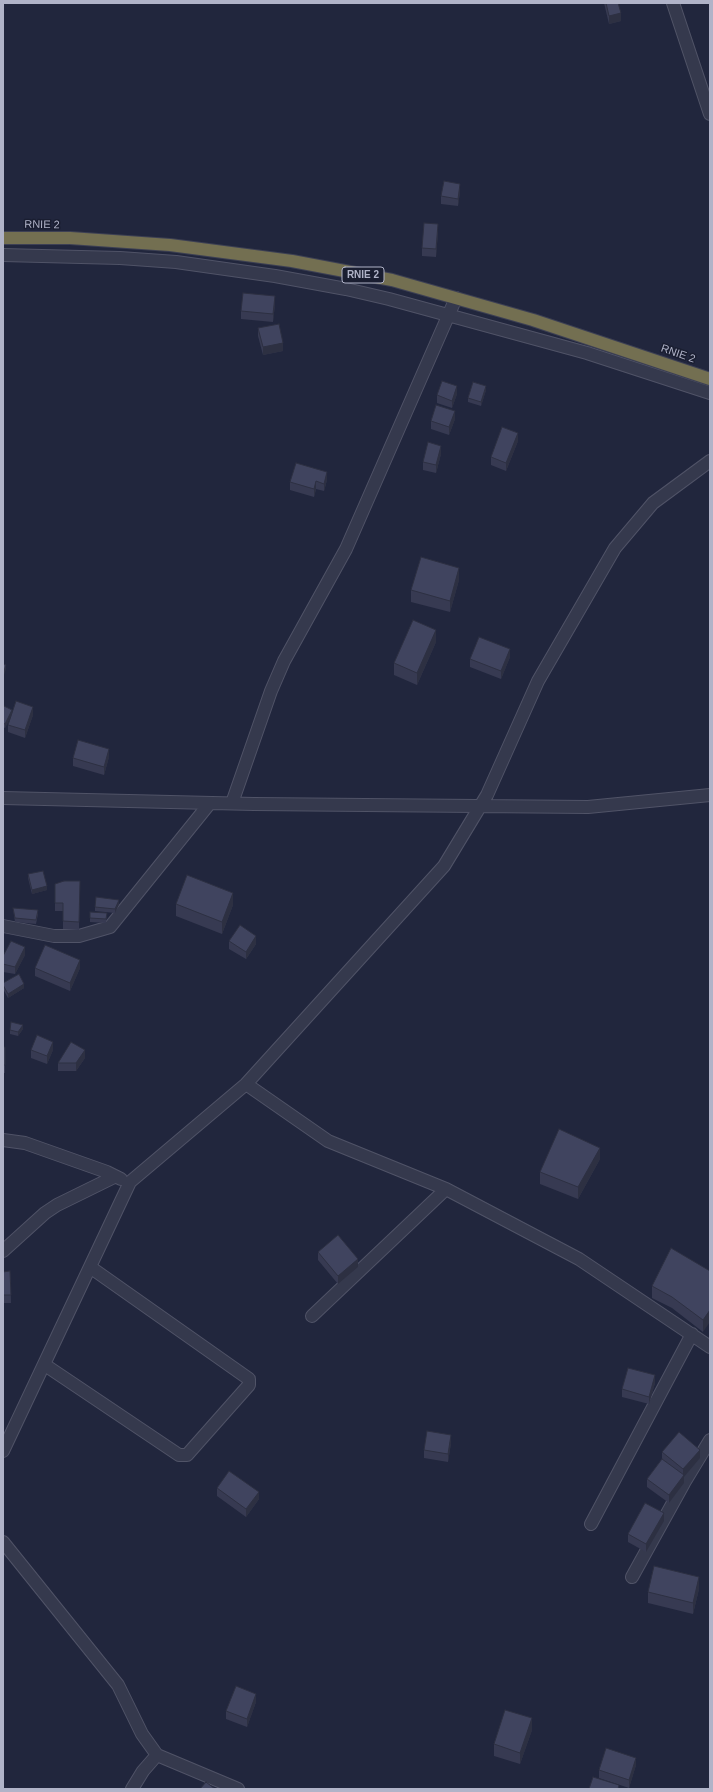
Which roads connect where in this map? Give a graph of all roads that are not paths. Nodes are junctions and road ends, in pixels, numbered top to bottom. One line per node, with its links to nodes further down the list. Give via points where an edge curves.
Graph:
1 (673, 3): 2 (street)
2 (710, 114)
3 (3, 238): 5 (highway, RNIE 2 / RNIE 2, via 122,241 235,253 392,280)
4 (3, 255): 6 (street, via 176,262 346,289)
5 (456, 298): 6 (street); 7 (highway, RNIE 2 / RNIE 2, via 533,320)
6 (448, 315): 8 (street, via 587,353); 13 (street, via 346,549 284,660)
7 (710, 379)
8 (710, 393)
9 (710, 461): 14 (street, via 653,503 615,548 538,681)
10 (710, 795): 14 (street, via 588,807)
11 (3, 798): 12 (street)
12 (210, 803): 13 (street); 15 (street, via 110,927 78,936 54,936)
13 (232, 803): 14 (street)
14 (481, 805): 16 (street, via 444,866)
15 (3, 926)
16 (246, 1084): 19 (street); 20 (street, via 328,1141)
17 (3, 1140): 18 (street, via 24,1143 107,1172)
18 (114, 1177): 19 (street); 21 (street, via 45,1212)
19 (130, 1182): 22 (street)
20 (446, 1189): 23 (street); 24 (street, via 579,1259)
21 (3, 1251)
22 (90, 1267): 26 (street); 26 (street, via 249,1379 249,1385 187,1455 183,1455)
23 (312, 1316)
24 (692, 1334): 25 (street); 29 (street)
25 (710, 1347)
26 (45, 1365): 28 (street)
27 (710, 1440): 31 (street)
28 (3, 1452)
29 (590, 1524)
30 (3, 1542): 32 (street, via 118,1685 142,1734)
31 (632, 1578)
32 (157, 1755): 33 (street); 34 (street)
33 (132, 1789)
34 (238, 1789)

